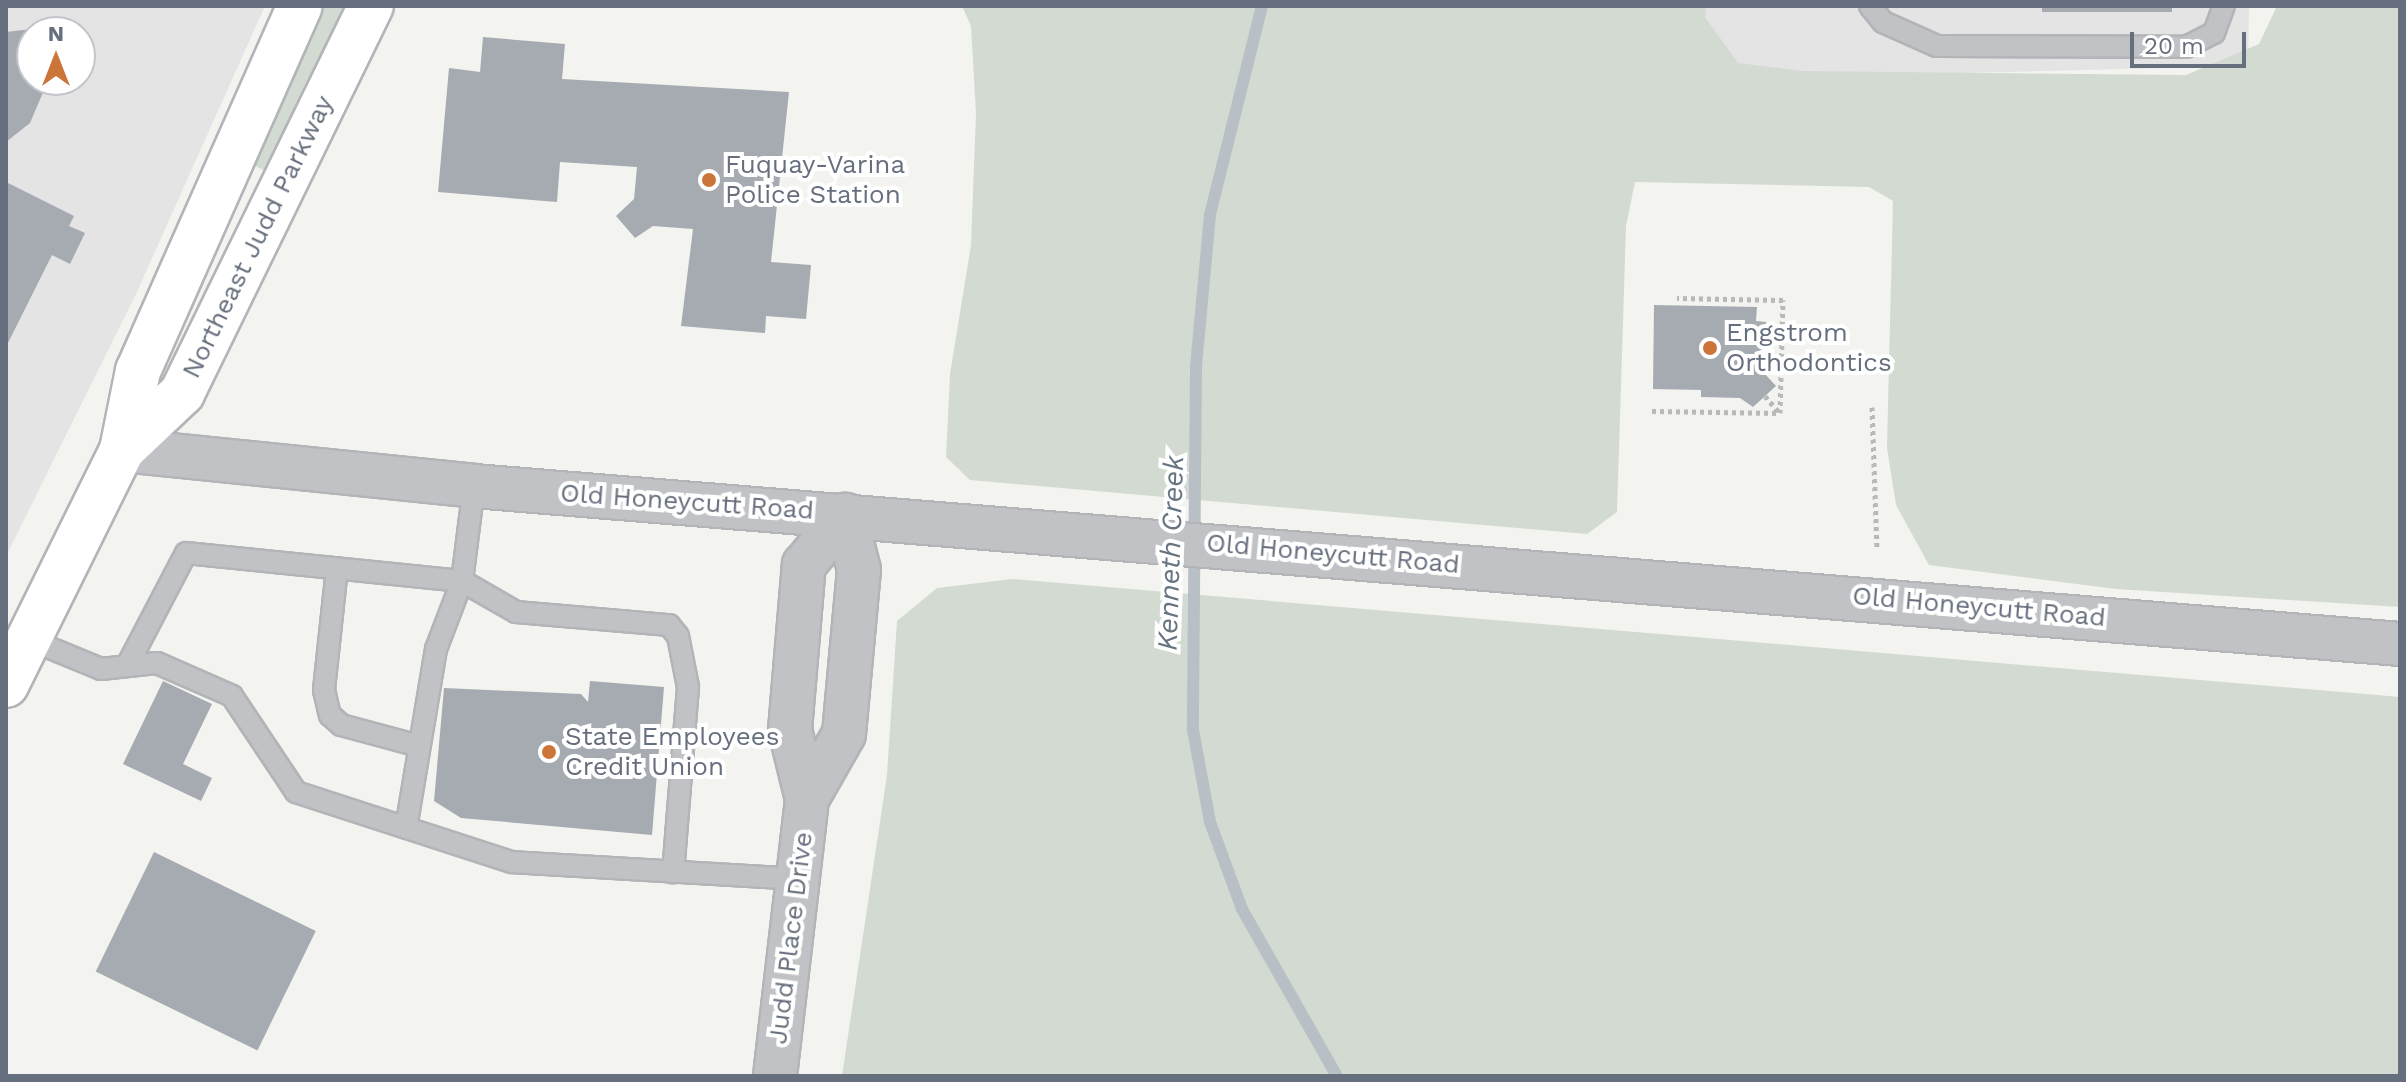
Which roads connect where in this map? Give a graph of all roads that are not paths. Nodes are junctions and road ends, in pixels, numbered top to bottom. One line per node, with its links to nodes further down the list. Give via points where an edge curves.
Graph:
1 (300, 6): 5 (highway, Northeast Judd Parkway, via 138,371)
2 (371, 6): 5 (highway, Northeast Judd Parkway, via 182,393)
3 (1870, 6): 4 (lane, via 1883,22 1937,46 2186,47 2214,33)
4 (2224, 6)
5 (122, 450): 6 (street, Old Honeycutt Road); 10 (highway, Northeast Judd Parkway)
6 (474, 486): 7 (street, Old Honeycutt Road); 9 (lane)
7 (845, 515): 11 (street, Old Honeycutt Road); 15 (street, Judd Place Drive, via 859,570 844,734); 15 (street, Judd Place Drive, via 804,565 790,730)
8 (337, 568): 9 (lane); 12 (lane, via 186,553); 14 (lane, via 324,702 341,725)
9 (462, 581): 14 (lane, via 436,649); 17 (lane, via 516,612 669,625 678,636 688,687)
10 (28, 639): 12 (lane, via 101,669); 13 (highway, Northeast Judd Parkway)
11 (2400, 644)
12 (127, 666): 16 (lane, via 157,663 232,696 296,792)
13 (6, 685)
14 (419, 746): 16 (lane)
15 (807, 799): 18 (street, Judd Place Drive)
16 (406, 828): 17 (lane, via 512,862)
17 (673, 872): 18 (lane)
18 (797, 879): 19 (street, Judd Place Drive)
19 (775, 1076)

